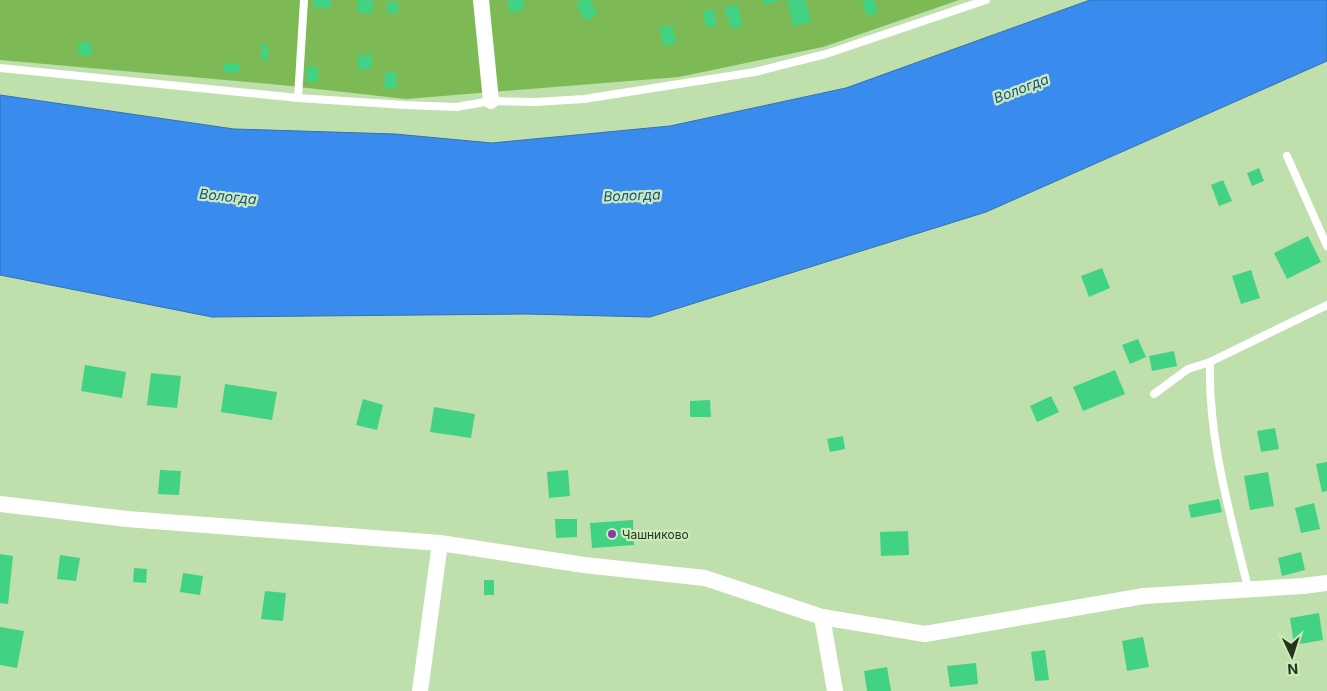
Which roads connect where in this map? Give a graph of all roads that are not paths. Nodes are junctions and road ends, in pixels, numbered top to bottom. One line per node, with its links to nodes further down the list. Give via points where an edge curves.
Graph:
1 (304, 0): 5 (lane)
2 (481, 0): 6 (street)
3 (986, 0): 6 (lane, via 826,54 755,72 584,99)
4 (0, 68): 5 (lane)
5 (298, 98): 6 (lane, via 456,108)
6 (491, 101)
7 (1287, 156): 8 (lane)
8 (1327, 246)
9 (1327, 306): 10 (lane)
10 (1210, 362): 11 (lane, via 1188,369); 15 (lane, via 1209,398 1214,446)
11 (1154, 394)
12 (0, 504): 13 (street, via 127,519)
13 (440, 542): 16 (street, via 584,565 704,578); 17 (street)
14 (1327, 583): 15 (street)
15 (1248, 588): 16 (street, via 1144,596 925,634)
16 (822, 617): 18 (street)
17 (420, 691)
18 (835, 691)

